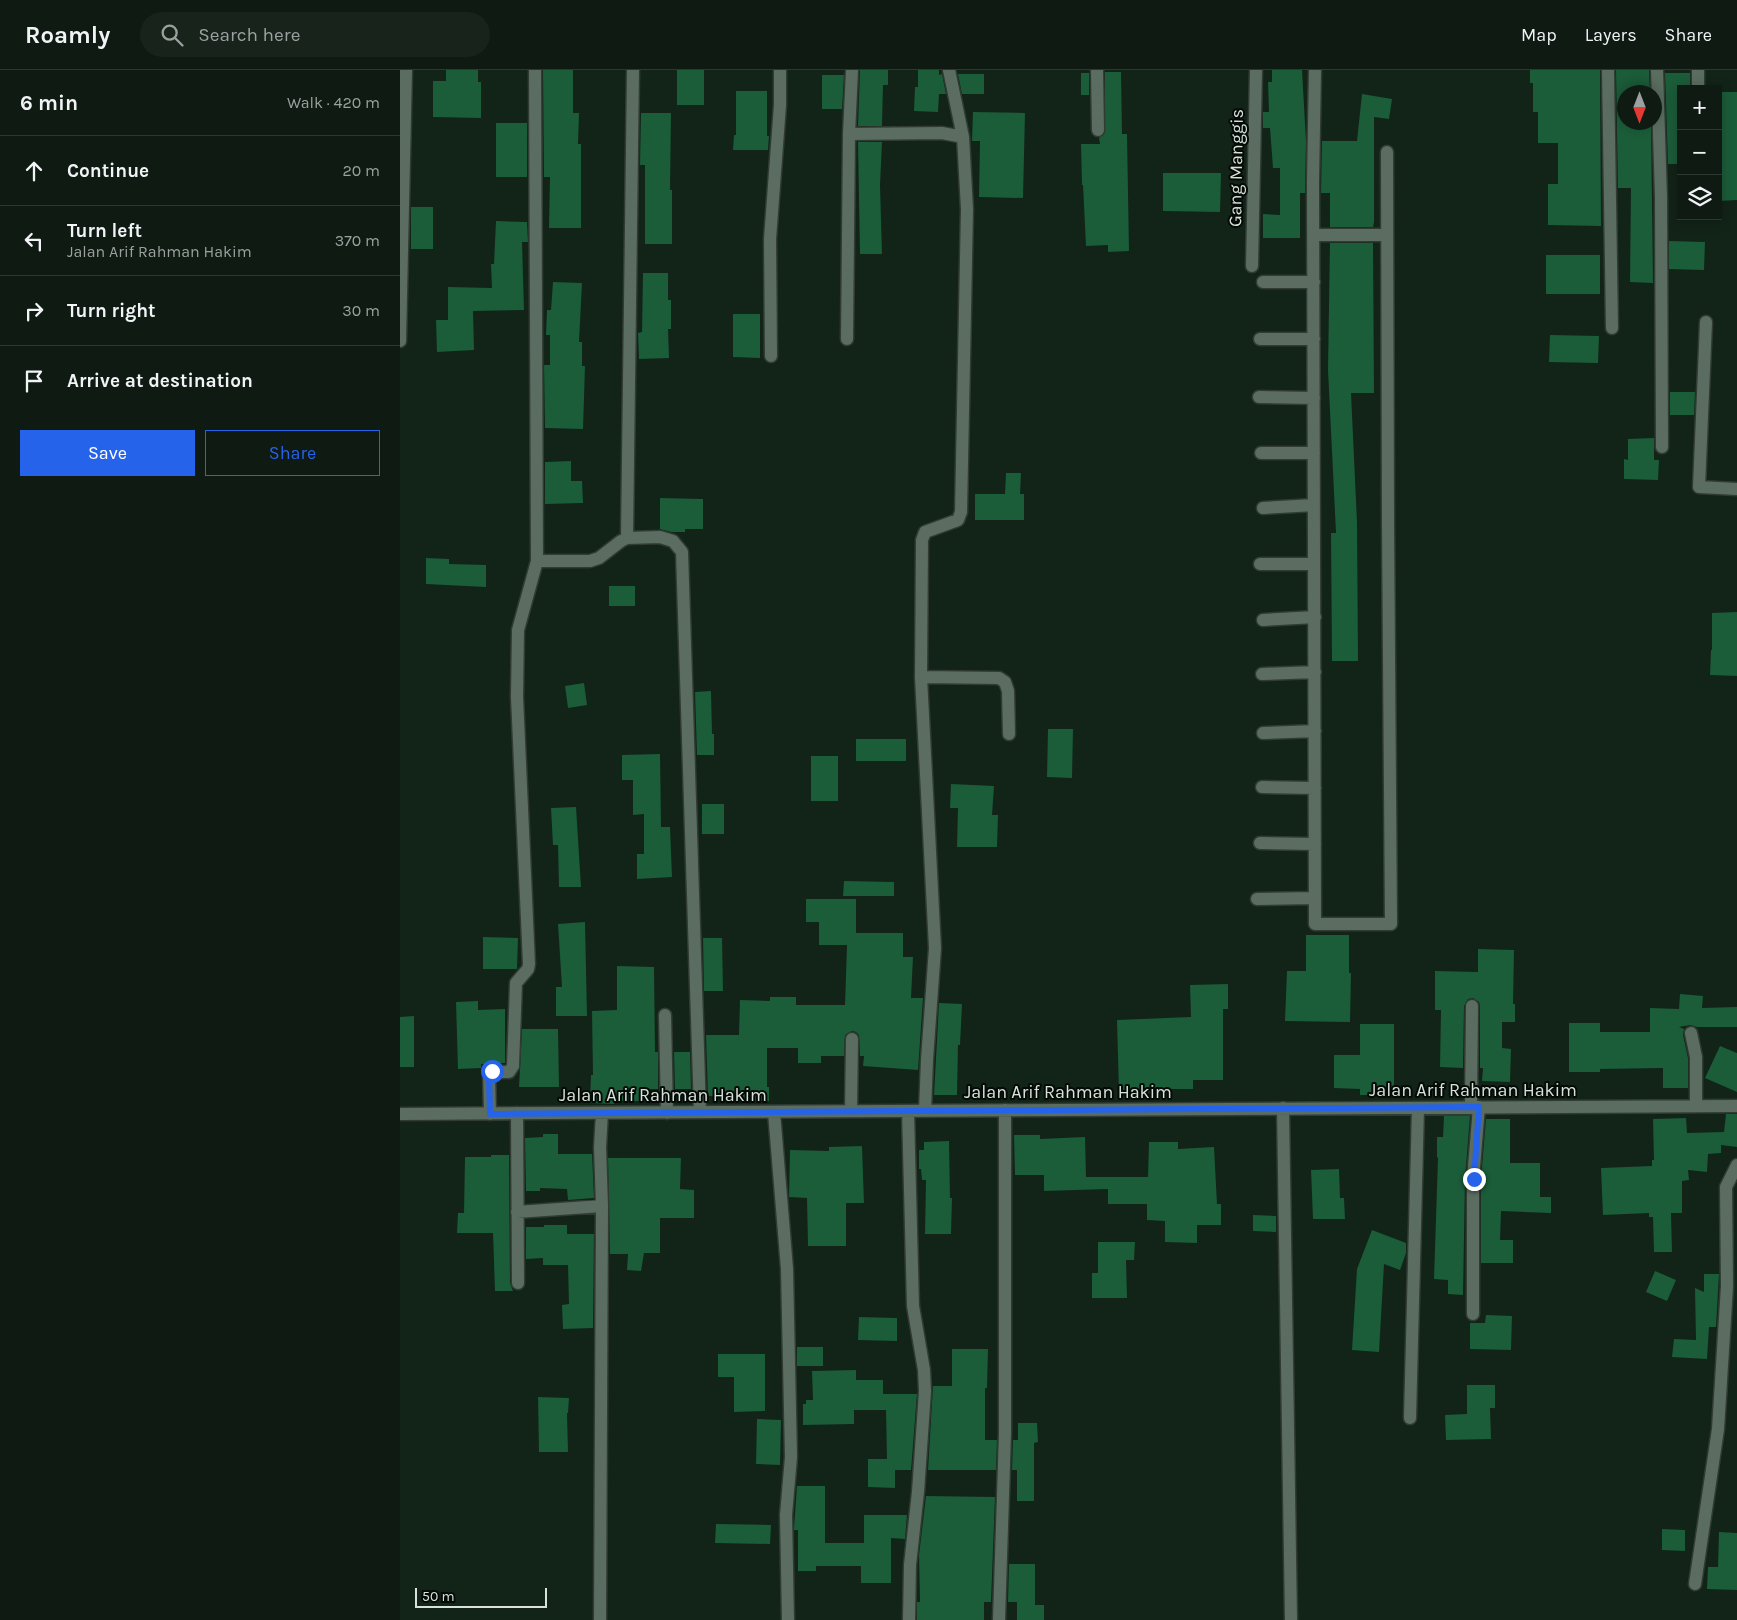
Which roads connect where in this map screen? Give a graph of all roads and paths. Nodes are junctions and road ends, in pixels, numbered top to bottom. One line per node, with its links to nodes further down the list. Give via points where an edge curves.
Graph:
1 (406, 70): 28 (street)
2 (535, 70): 39 (street)
3 (633, 70): 38 (street)
4 (780, 70): 29 (street, via 770,239)
5 (852, 70): 15 (street)
6 (949, 70): 16 (street)
7 (1097, 70): 14 (street)
8 (1256, 70): 20 (street, Gang Manggis)
9 (1315, 70): 19 (street)
10 (1608, 70): 24 (street)
11 (1657, 70): 32 (street)
12 (1698, 70): 13 (street)
13 (1698, 85)
14 (1098, 130)
15 (849, 134): 16 (street, via 942,133); 25 (street)
16 (963, 137): 46 (street, via 967,209 961,512 958,520 925,532 922,540)
17 (1387, 152): 18 (street)
18 (1387, 235): 19 (street); 54 (street, via 1392,924 1315,924)
19 (1314, 236): 22 (street)
20 (1252, 266)
21 (1263, 282): 22 (street)
22 (1314, 282): 27 (street)
23 (1706, 322): 35 (street, via 1699,487)
24 (1612, 328)
25 (847, 339)
26 (1260, 339): 27 (street)
27 (1314, 339): 31 (street)
28 (400, 341)
29 (771, 356)
30 (1259, 397): 31 (street)
31 (1314, 398): 34 (street)
32 (1662, 447)
33 (1261, 453): 34 (street)
34 (1314, 453): 36 (street)
35 (1737, 489)
36 (1314, 504): 37 (street); 41 (street)
37 (1263, 508)
38 (628, 538): 39 (street, via 590,561); 69 (street, via 660,537 673,541 682,552)
39 (537, 561): 74 (street, via 518,630 517,697 529,964 516,983 513,1066 509,1072 492,1071 489,1074)
40 (1260, 564): 41 (street)
41 (1314, 564): 42 (street)
42 (1315, 617): 43 (street); 44 (street)
43 (1263, 620)
44 (1315, 672): 45 (street); 47 (street)
45 (1262, 674)
46 (921, 677): 49 (street, via 999,678 1008,690); 68 (street, via 935,948)
47 (1315, 731): 48 (street); 51 (street)
48 (1263, 733)
49 (1010, 734)
50 (1262, 787): 51 (street)
51 (1315, 788): 53 (street)
52 (1260, 843): 53 (street)
53 (1315, 844): 54 (street)
54 (1315, 898): 55 (street)
55 (1257, 899)
56 (1472, 1006): 62 (street)
57 (665, 1016): 72 (street)
58 (1691, 1033): 60 (street, via 1696,1057)
59 (852, 1039): 66 (street)
60 (1696, 1106): 61 (street, Jalan Arif Rahman Hakim); 62 (street, Jalan Arif Rahman Hakim)
61 (1737, 1106)
62 (1475, 1107): 64 (street, Jalan Arif Rahman Hakim); 81 (street)
63 (1283, 1108): 64 (street, Jalan Arif Rahman Hakim); 65 (street, Jalan Arif Rahman Hakim); 88 (street)
64 (1418, 1108): 82 (street)
65 (1005, 1110): 68 (street, Jalan Arif Rahman Hakim); 87 (street, via 1005,1433)
66 (851, 1111): 67 (street, Jalan Arif Rahman Hakim); 70 (street, Jalan Arif Rahman Hakim)
67 (908, 1111): 68 (street, Jalan Arif Rahman Hakim); 86 (street, via 913,1306 924,1370)
68 (925, 1111)
69 (700, 1112): 70 (street, Jalan Arif Rahman Hakim); 72 (street, Jalan Arif Rahman Hakim)
70 (774, 1112): 85 (street, via 787,1269 791,1457 786,1515)
71 (602, 1113): 72 (street, Jalan Arif Rahman Hakim); 75 (street, Jalan Arif Rahman Hakim); 77 (street)
72 (667, 1113)
73 (400, 1114): 74 (street, Jalan Arif Rahman Hakim)
74 (490, 1114): 75 (street, Jalan Arif Rahman Hakim)
75 (517, 1114): 78 (street)
76 (1737, 1165): 80 (street, via 1726,1187)
77 (602, 1206): 78 (street); 84 (street)
78 (517, 1212): 79 (street)
79 (518, 1283)
80 (1732, 1287): 83 (street, via 1718,1429)
81 (1473, 1314)
82 (1410, 1418)
83 (1695, 1584)
84 (600, 1620)
85 (788, 1620)
86 (909, 1620)
87 (999, 1620)
88 (1291, 1620)

